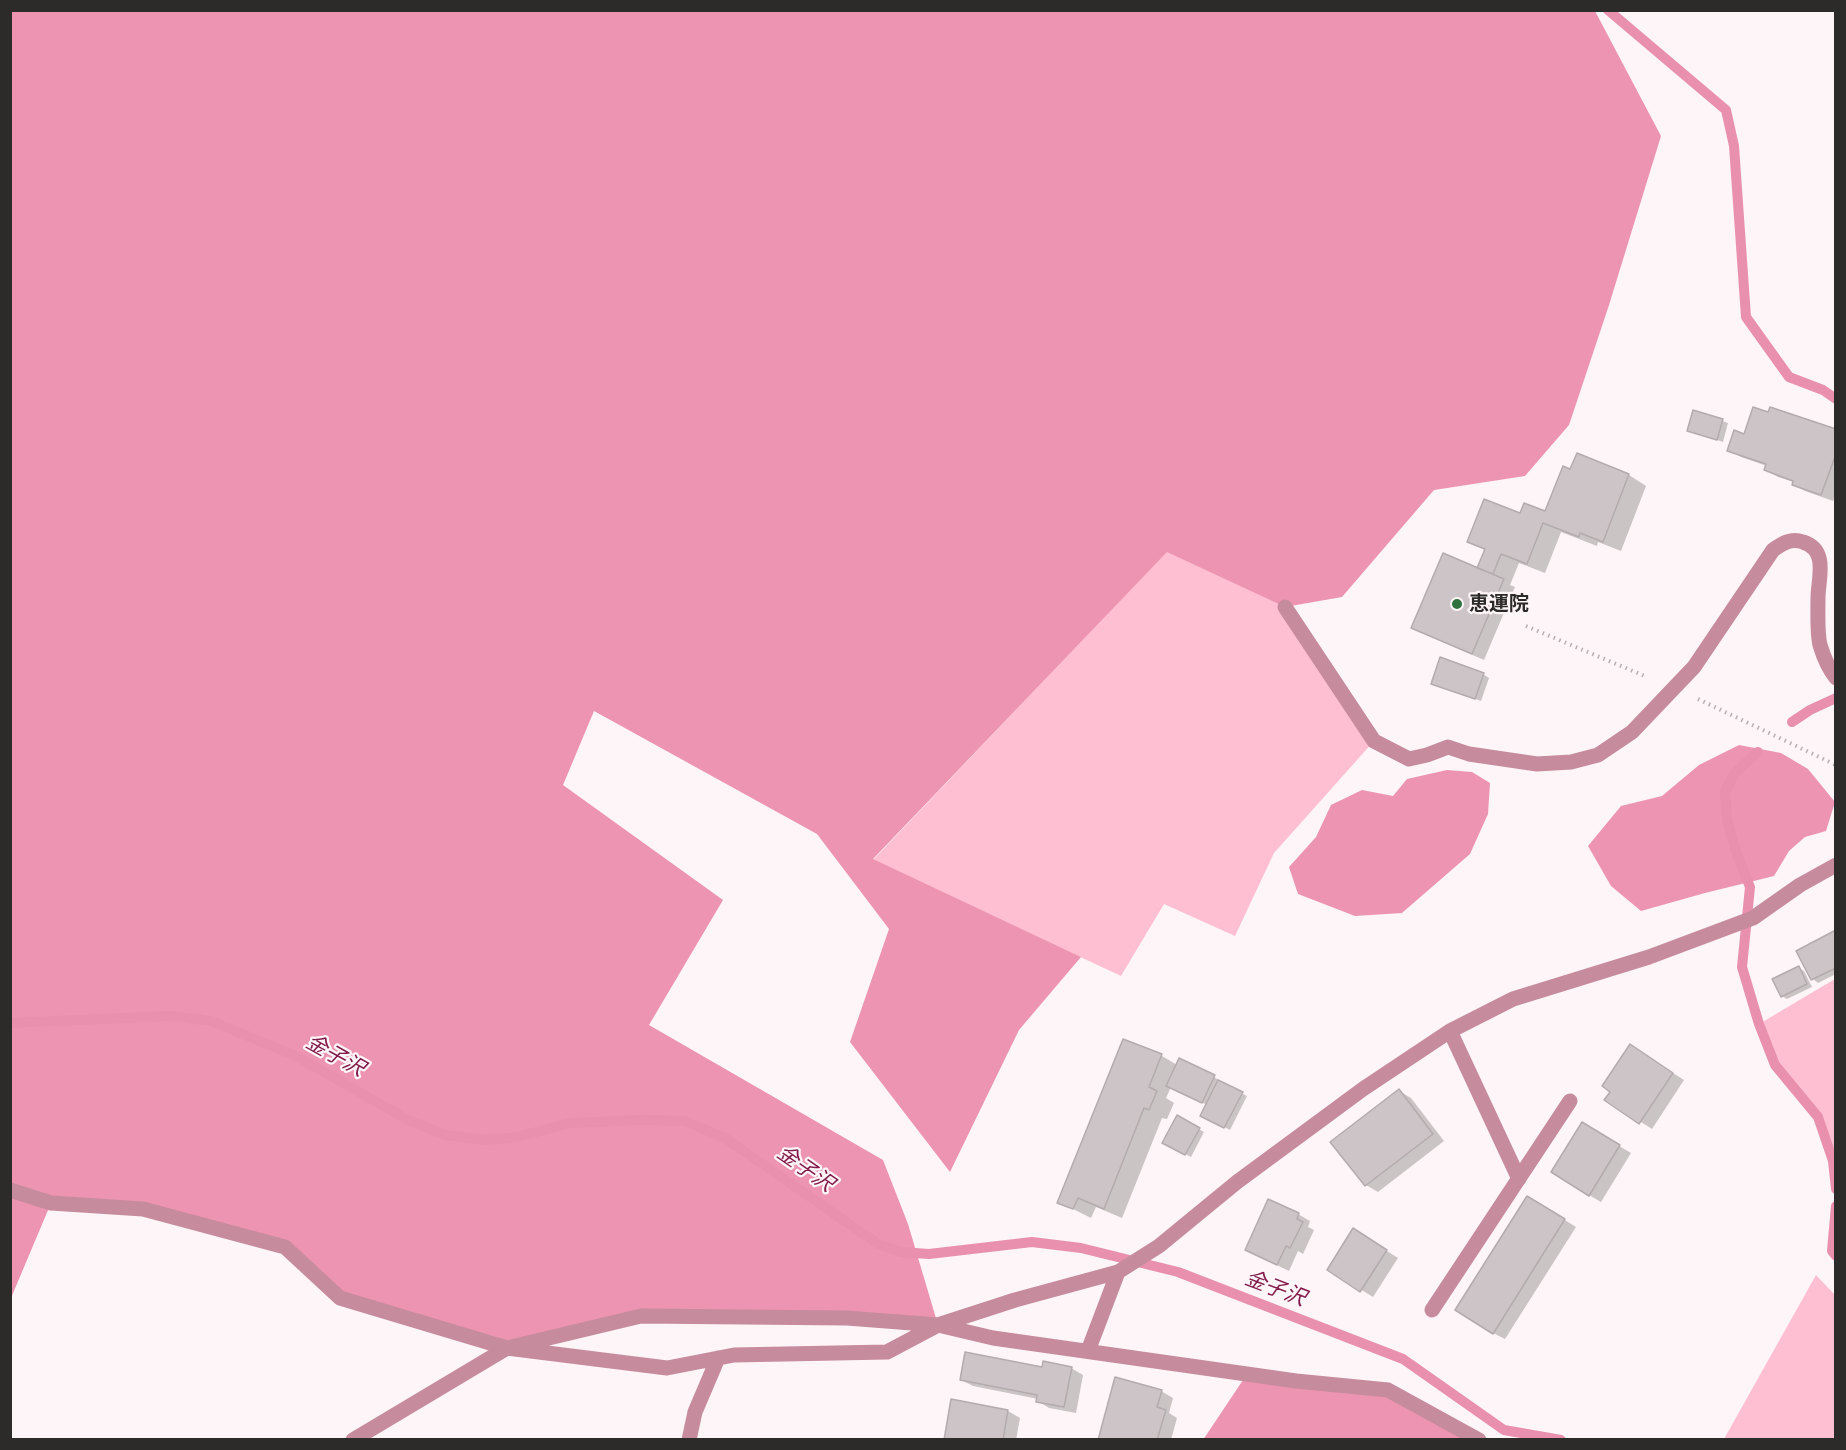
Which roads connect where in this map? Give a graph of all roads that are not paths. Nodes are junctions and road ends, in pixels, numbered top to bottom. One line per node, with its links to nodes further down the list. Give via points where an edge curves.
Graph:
1 (1285, 607): 2 (street, via 1374,741 1409,759 1448,747 1537,765 1571,762 1598,754 1632,732 1694,667 1773,550 1793,540 1813,547 1819,556 1820,644)
2 (1836, 678)
3 (1836, 865): 4 (street, via 1753,918 1649,957 1513,999)
4 (1450, 1031): 6 (street); 8 (street, via 1363,1089 1254,1169 1159,1246)
5 (1570, 1101): 6 (street)
6 (1519, 1179): 9 (street)
7 (10, 1190): 11 (street, via 51,1203 143,1209 285,1247 340,1298)
8 (1118, 1272): 10 (street); 12 (street)
9 (1432, 1310)
10 (938, 1325): 11 (street, via 847,1318 641,1316); 12 (street, via 993,1338); 13 (street, via 887,1352)
11 (507, 1348): 13 (street, via 667,1368); 14 (street)
12 (1088, 1351): 16 (street, via 1388,1390)
13 (717, 1358): 15 (street, via 695,1412)
14 (353, 1440)
15 (689, 1440)
16 (1479, 1440)

